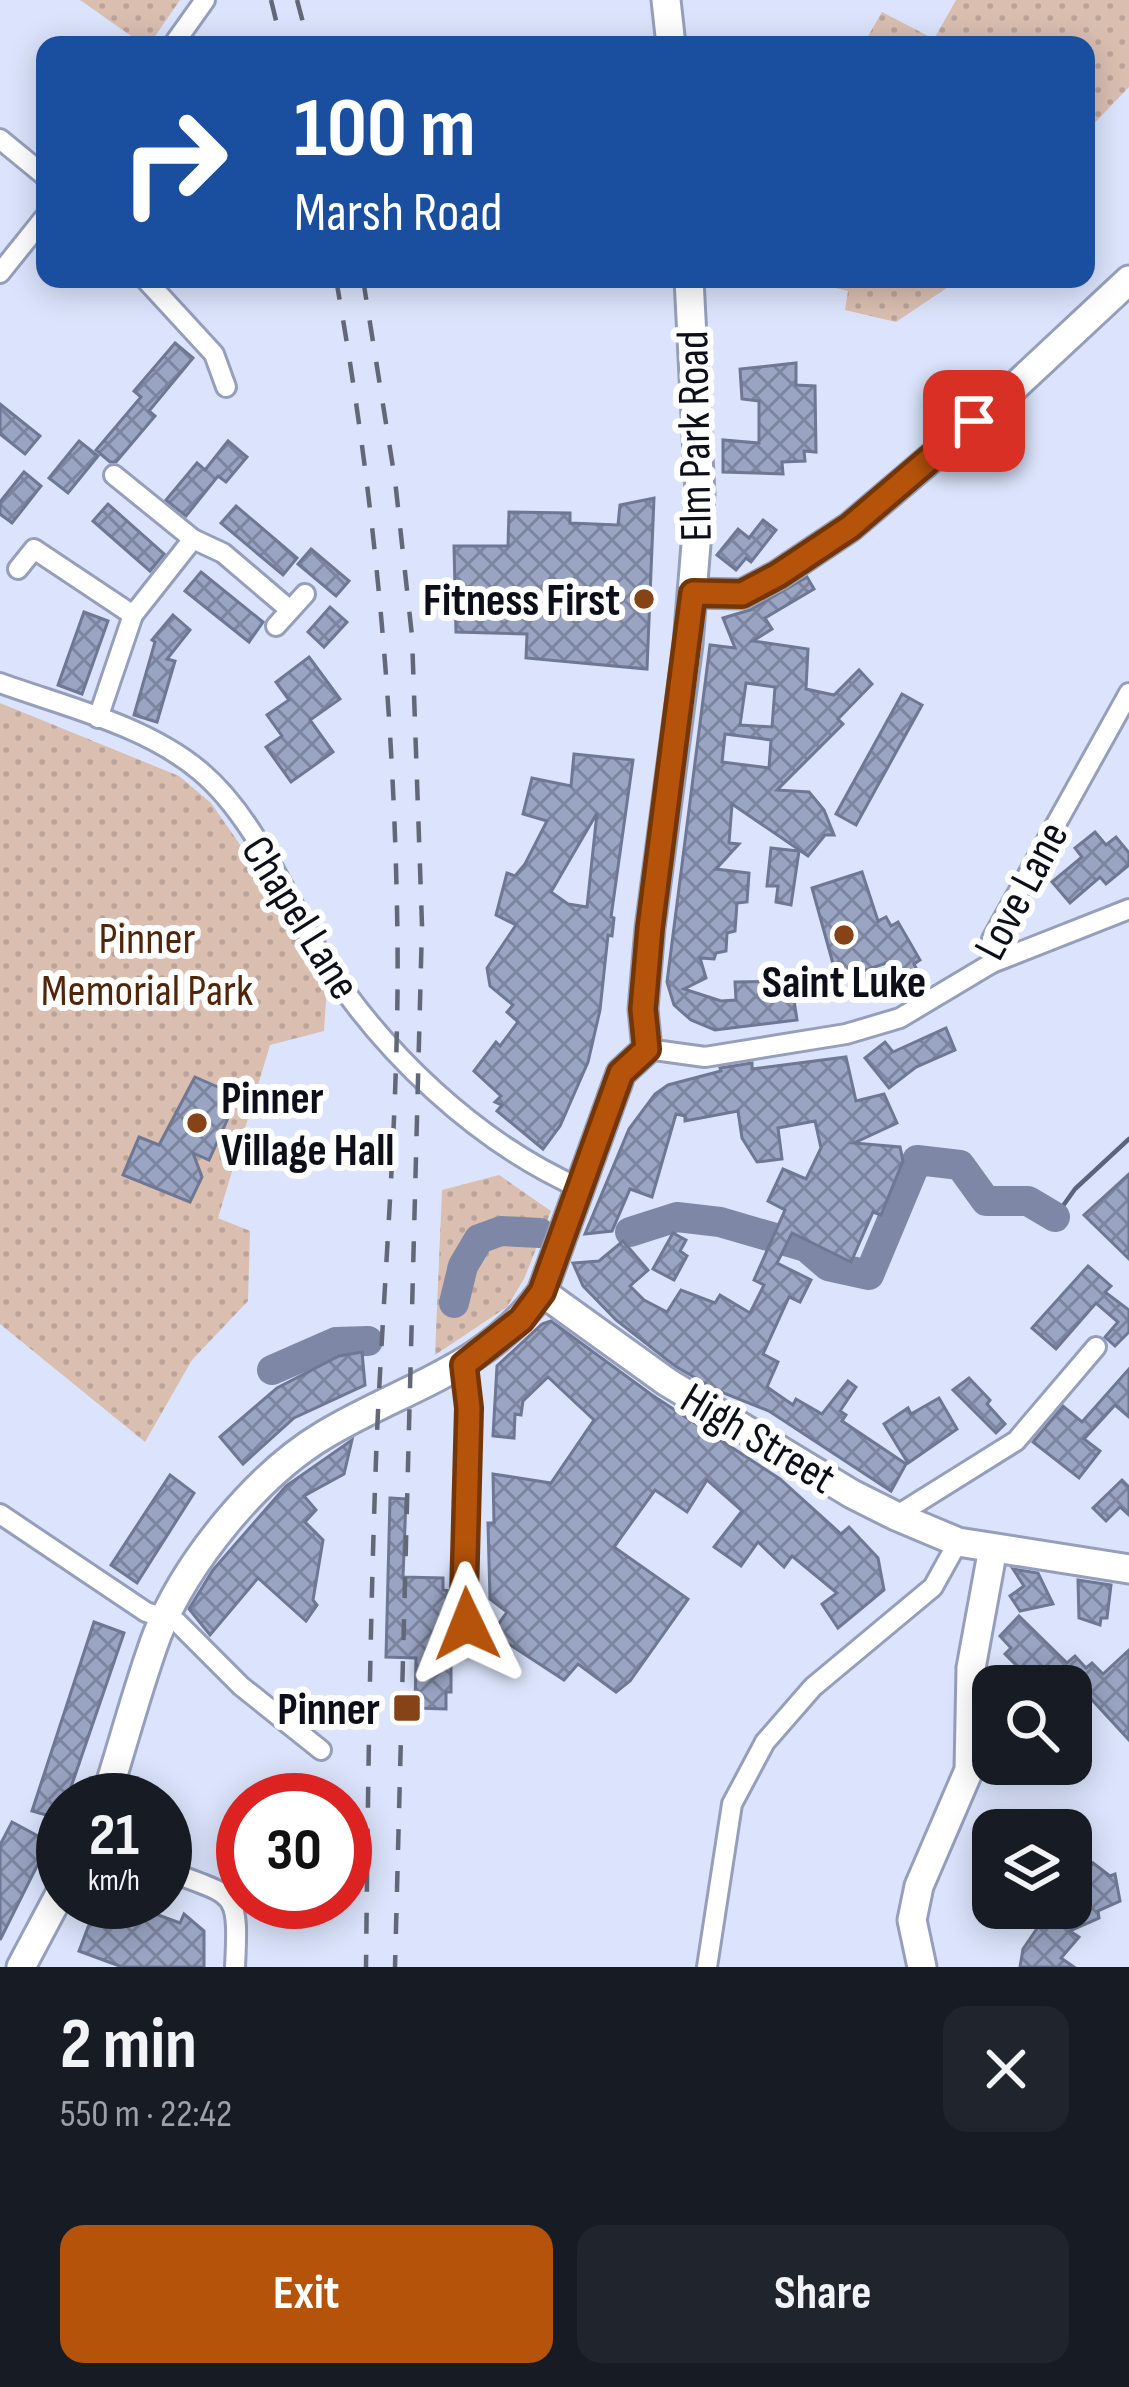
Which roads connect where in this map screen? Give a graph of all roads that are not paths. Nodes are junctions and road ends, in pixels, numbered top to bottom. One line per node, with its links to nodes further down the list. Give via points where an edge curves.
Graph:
1 (205, 0): 3 (street)
2 (666, 0): 4 (street)
3 (179, 36)
4 (670, 36)
5 (0, 139): 6 (street)
6 (36, 169)
7 (36, 228): 8 (street)
8 (0, 273)
9 (1129, 280): 16 (street, via 850,527 742,594)
10 (153, 288): 12 (street, via 214,354)
11 (689, 288): 16 (street, Elm Park Road, via 700,494)
12 (226, 387)
13 (114, 475): 14 (street)
14 (194, 539): 18 (street, via 224,553); 19 (street)
15 (18, 569): 19 (street, via 34,549)
16 (693, 593): 26 (street, Elm Park Road, via 650,928)
17 (304, 594): 18 (street)
18 (290, 610): 20 (street)
19 (133, 615): 23 (street)
20 (276, 626)
21 (0, 683): 23 (street, Chapel Lane)
22 (1129, 693): 25 (street, Love Lane, via 1010,903 992,939)
23 (98, 718): 27 (street, Chapel Lane, via 199,770 272,865 322,956 381,1035 490,1134)
24 (1127, 913): 25 (street)
25 (992, 964): 26 (street, Love Lane, via 900,1018 845,1034 705,1057)
26 (647, 1049): 27 (street, via 621,1073)
27 (582, 1189): 28 (street)
28 (542, 1292): 30 (street, via 521,1320); 32 (street, High Street, via 668,1382)
29 (1096, 1348): 32 (street, via 1016,1441)
30 (464, 1365): 36 (street, via 292,1456 244,1503); 37 (street)
31 (0, 1514): 36 (street)
32 (896, 1516): 33 (street, High Street)
33 (958, 1542): 34 (street, High Street); 44 (street, via 933,1587 813,1687 764,1742 732,1804)
34 (993, 1548): 35 (street, High Street); 45 (street, via 971,1668 969,1770 912,1919)
35 (1129, 1569)
36 (165, 1617): 38 (street); 39 (street)
37 (467, 1624)
38 (321, 1750)
39 (114, 1773)
40 (192, 1880): 43 (street, via 234,1901)
41 (41, 1929): 42 (street)
42 (21, 1967)
43 (235, 1967)
44 (707, 1967)
45 (922, 1967)

